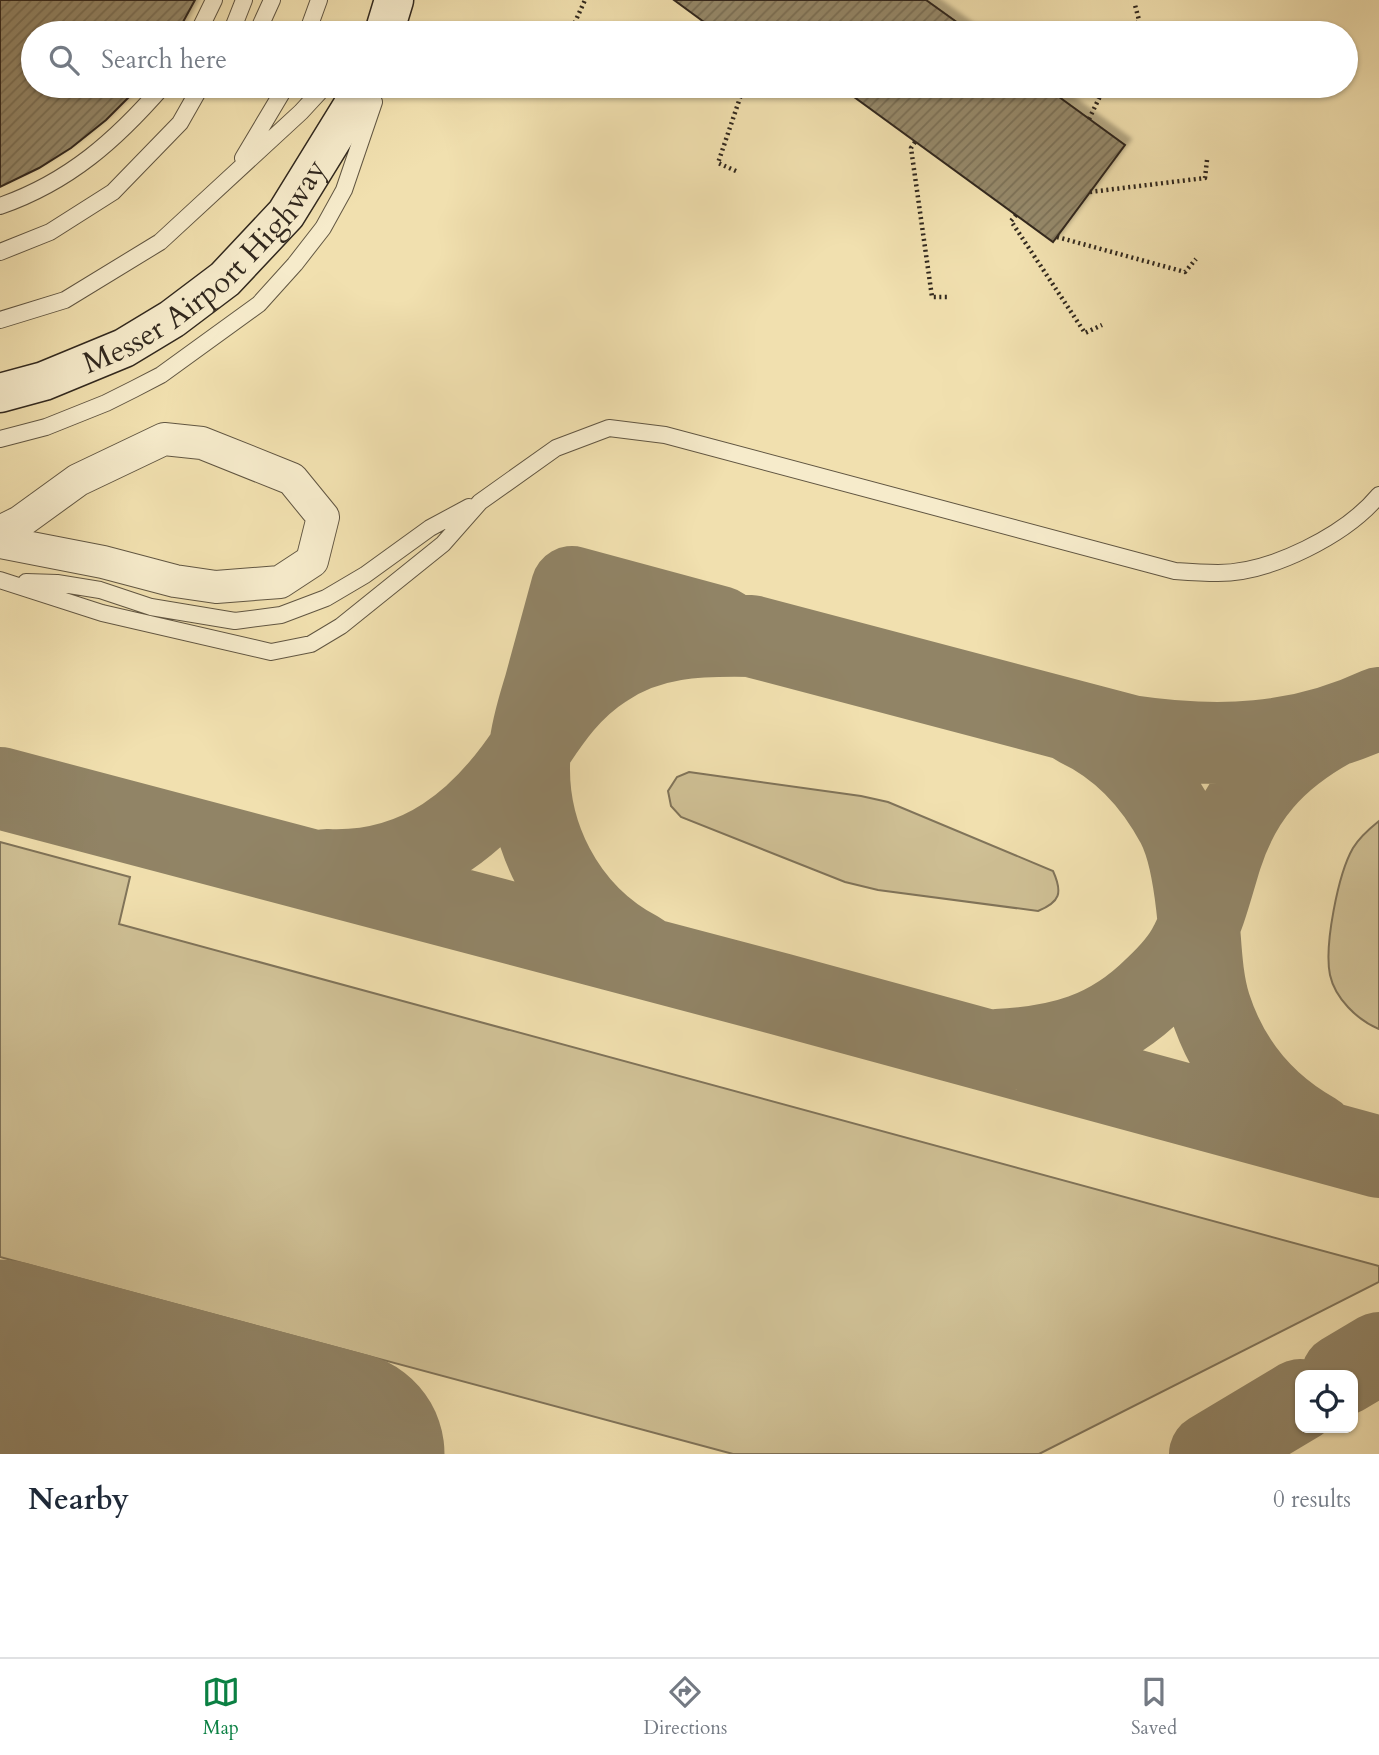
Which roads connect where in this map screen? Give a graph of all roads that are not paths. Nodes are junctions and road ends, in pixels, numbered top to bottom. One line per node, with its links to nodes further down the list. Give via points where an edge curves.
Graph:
1 (211, 0): 6 (lane)
2 (244, 0): 7 (lane)
3 (272, 0): 8 (lane)
4 (320, 0): 9 (lane)
5 (394, 0): 10 (main road)
6 (201, 21)
7 (236, 21)
8 (262, 21)
9 (312, 21)
10 (388, 21)
11 (153, 98): 18 (lane, via 101,150 47,186)
12 (194, 98): 19 (lane, via 180,123 113,192 50,232)
13 (279, 98): 17 (lane)
14 (314, 98): 17 (lane)
15 (363, 98): 21 (main road, Messer Airport Highway, via 352,107 286,214 225,279 124,348 44,381)
16 (367, 98): 22 (lane, via 344,190 323,228 259,304 161,375 46,427)
17 (234, 172): 20 (lane, via 159,243 65,300)
18 (0, 206)
19 (0, 253)
20 (0, 320)
21 (0, 393)
22 (0, 439)
23 (1379, 495): 24 (lane, via 1325,540 1271,564 1221,573 1175,571 666,435 609,428 556,447)
24 (480, 502): 27 (lane, via 430,528 327,598 281,615 235,621 151,607 100,590); 27 (lane, via 443,544 341,626 311,644 271,652 102,613)
25 (0, 532): 26 (street, via 78,480 164,439 202,443 292,479 323,517 312,561 280,582 216,587)
26 (0, 542)
27 (1, 580)

